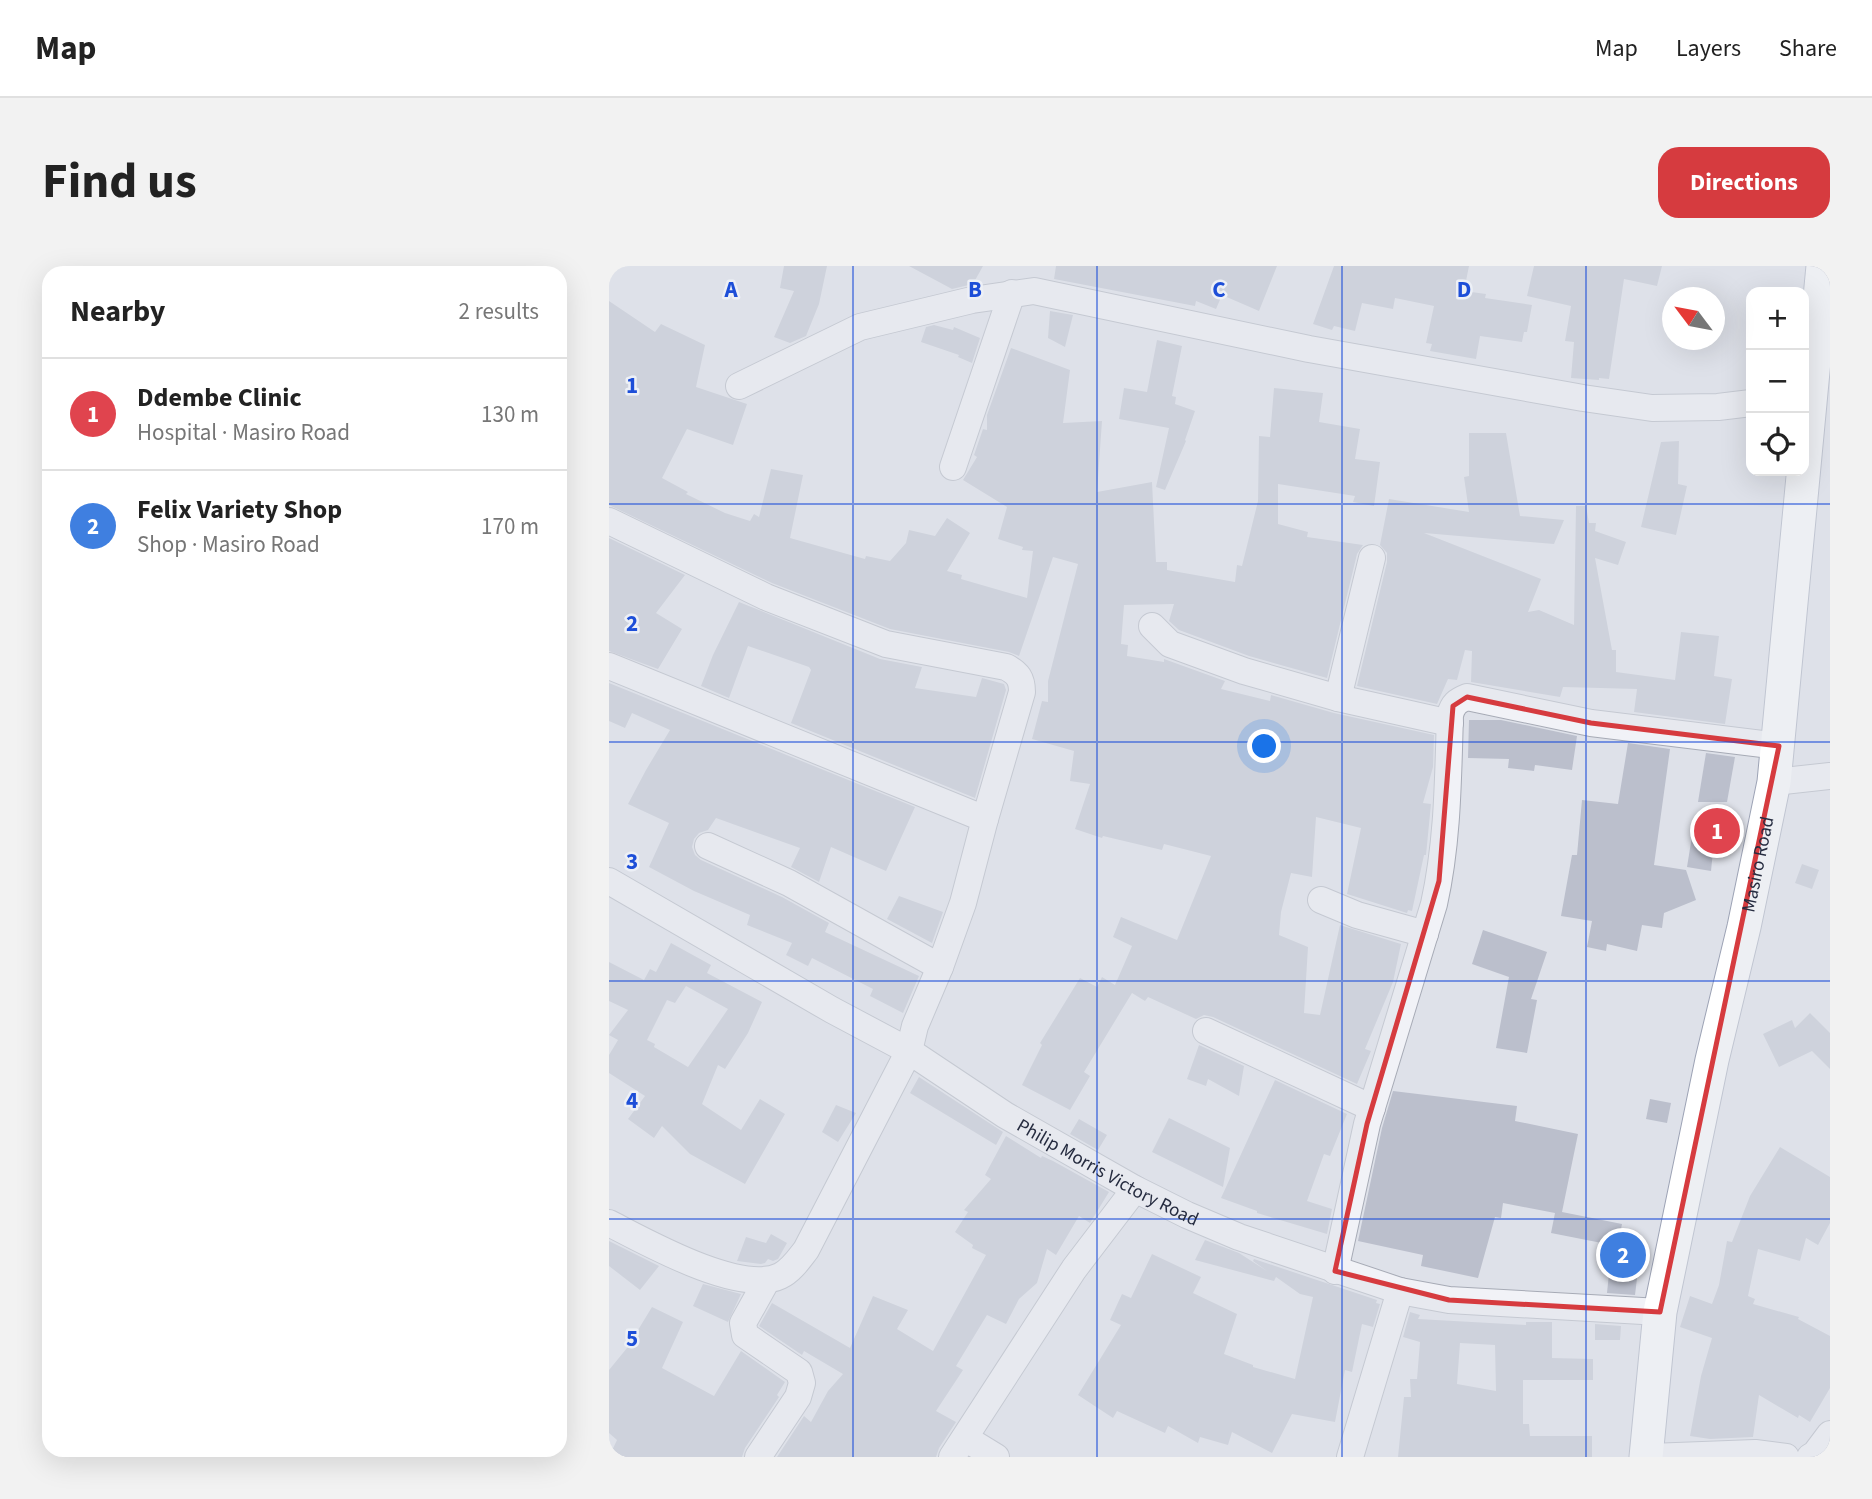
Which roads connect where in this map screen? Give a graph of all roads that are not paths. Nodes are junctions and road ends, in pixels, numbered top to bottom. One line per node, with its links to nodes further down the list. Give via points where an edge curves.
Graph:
1 (1823, 266): 3 (main road, Masiro Road)
2 (1011, 293): 4 (street, via 860,327); 6 (street, via 1063,296 1309,349 1583,398 1652,408); 8 (street)
3 (1824, 315): 5 (main road, Masiro Road)
4 (739, 386)
5 (1809, 387)
6 (1746, 404)
7 (1806, 413): 15 (main road, Masiro Road)
8 (953, 467)
9 (609, 521): 18 (street, via 766,597 886,644 1016,672 1022,692)
10 (1372, 558): 13 (street)
11 (1151, 626): 13 (street, via 1170,644 1188,652)
12 (609, 666): 18 (street)
13 (1338, 698): 14 (street)
14 (1450, 723): 15 (street, via 1453,706 1467,697 1591,723); 22 (street, via 1446,823 1439,881)
15 (1779, 747): 17 (main road, Masiro Road)
16 (1830, 776): 17 (street)
17 (1774, 782): 32 (main road, Masiro Road)
18 (985, 819): 23 (street)
19 (708, 846): 23 (street, via 789,883)
20 (609, 881): 25 (street, Philip Morris Victory Road)
21 (1321, 900): 22 (street)
22 (1425, 934): 26 (street)
23 (940, 967): 25 (street)
24 (1206, 1031): 26 (street)
25 (909, 1051): 27 (street, Philip Morris Victory Road, via 1005,1115); 30 (street, via 806,1250 782,1276)
26 (1371, 1108): 29 (street)
27 (1135, 1189): 29 (street, Philip Morris Victory Road, via 1238,1237); 34 (street, via 1074,1269)
28 (609, 1223): 30 (street, via 684,1262)
29 (1335, 1270): 31 (street, Philip Morris Victory Road)
30 (767, 1280): 35 (street, via 744,1324 745,1335 800,1372 802,1383 798,1398)
31 (1400, 1291): 32 (street, Philip Morris Victory Road, via 1450,1300); 37 (street)
32 (1660, 1312): 38 (main road, Masiro Road)
33 (1830, 1434): 40 (street)
34 (959, 1447): 36 (street)
35 (758, 1457)
36 (996, 1457)
37 (1350, 1457)
38 (1648, 1457): 39 (street, via 1755,1453)
39 (1786, 1457)
40 (1809, 1457)

